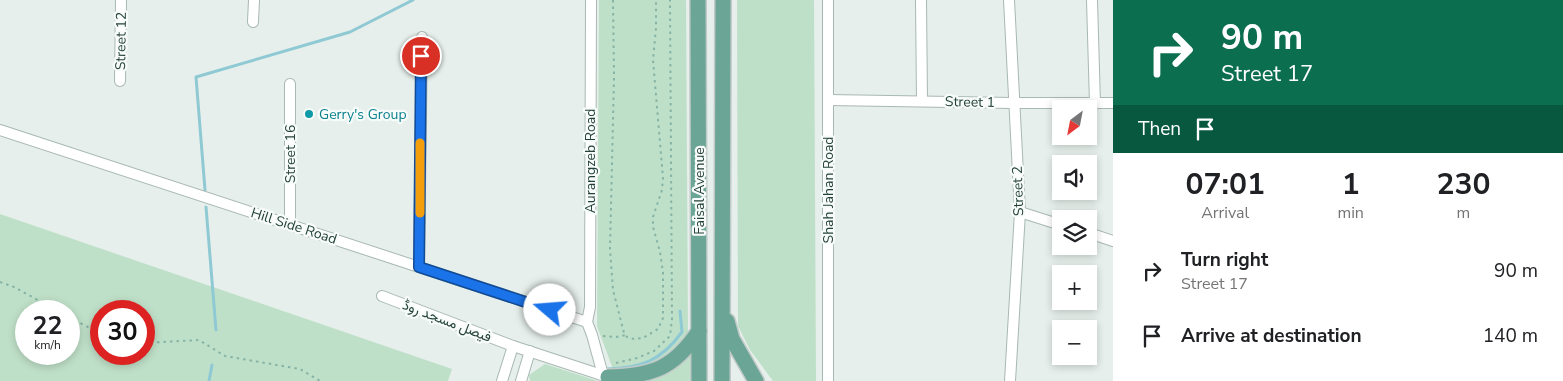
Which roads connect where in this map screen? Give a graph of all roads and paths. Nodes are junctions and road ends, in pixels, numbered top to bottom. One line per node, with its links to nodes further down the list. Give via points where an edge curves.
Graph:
1 (121, 0): 15 (street, Street 12)
2 (254, 0): 13 (street)
3 (591, 0): 35 (street, Aurangzeb Road, via 590,307)
4 (613, 0): 38 (path, via 610,249 614,290)
5 (656, 0): 38 (path, via 653,60 663,178 653,227 663,272 662,318 658,329 643,338 634,339)
6 (670, 0): 42 (path, via 670,336 654,351 637,358 615,364)
7 (698, 0): 36 (main road, Faisal Avenue)
8 (723, 0): 34 (main road, Faisal Avenue)
9 (828, 0): 17 (street, Shah Jahan Road)
10 (921, 0): 19 (street)
11 (1009, 0): 20 (street, Street 2)
12 (1092, 0): 18 (street)
13 (253, 22)
14 (422, 37): 30 (street)
15 (120, 81)
16 (290, 84): 27 (street, Street 16)
17 (828, 100): 19 (street, Street 1); 50 (street, Shah Jahan Road)
18 (1095, 100)
19 (922, 101): 20 (street, Street 1)
20 (1013, 103): 21 (street, Street 1); 25 (street, Street 2)
21 (1052, 103)
22 (1113, 103): 23 (street, Street 1)
23 (1098, 104)
24 (0, 130): 27 (street, Hill Side Road)
25 (1020, 212): 26 (street); 51 (street, Street 2)
26 (1052, 222)
27 (290, 225): 30 (street, Hill Side Road)
28 (1097, 236): 29 (street)
29 (1113, 241)
30 (419, 267): 35 (street, Hill Side Road)
31 (0, 282): 33 (path)
32 (382, 296): 40 (street, فیصل مسجد روڈ)
33 (38, 300)
34 (722, 306): 48 (main road, Faisal Avenue); 49 (main road, via 732,338)
35 (587, 322): 37 (street)
36 (699, 331): 43 (main road, via 687,348 655,371); 47 (main road, Faisal Avenue)
37 (592, 335): 38 (path); 42 (street)
38 (626, 335)
39 (155, 342): 44 (path, via 199,340 225,356 300,370)
40 (513, 346): 41 (street, فیصل مسجد روڈ); 45 (street)
41 (530, 351): 43 (street, فیصل مسجد روڈ); 46 (street)
42 (599, 360): 43 (street)
43 (610, 378)
44 (320, 381)
45 (502, 381)
46 (521, 381)
47 (699, 381)
48 (722, 381)
49 (756, 381)
50 (828, 381)
51 (1010, 381)

